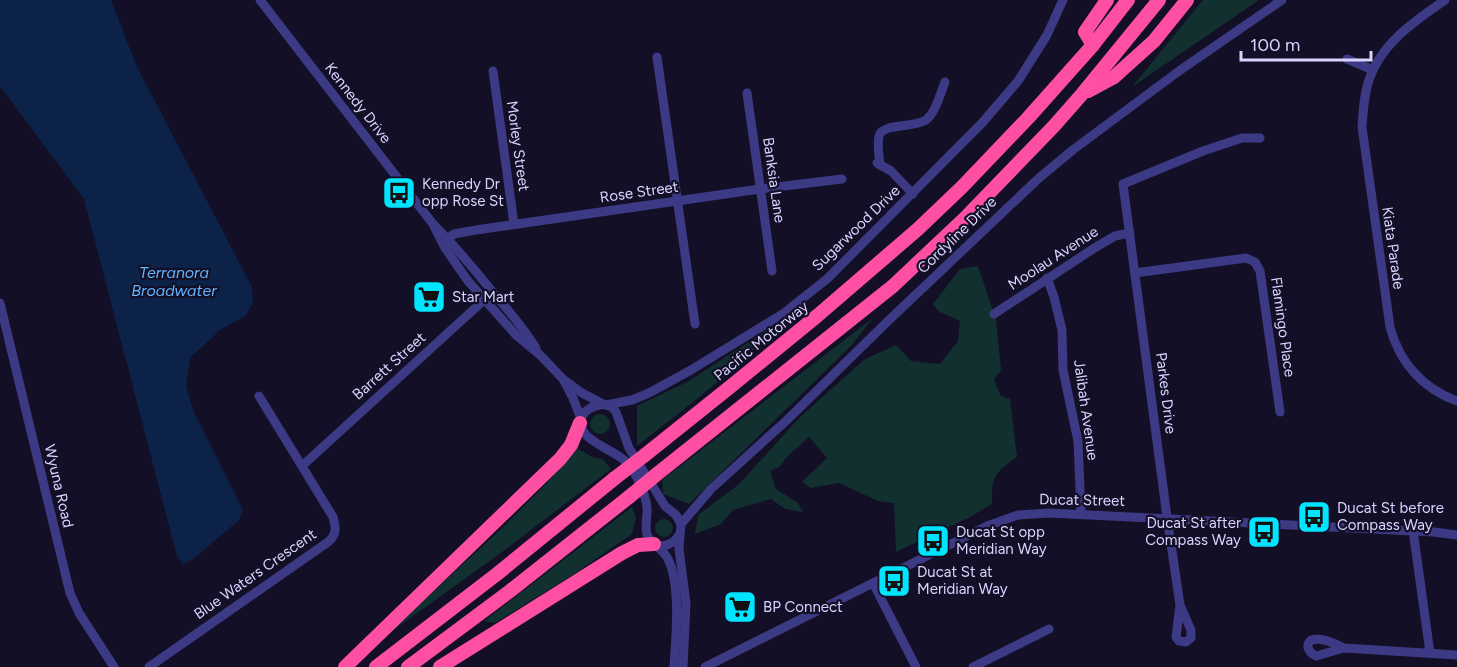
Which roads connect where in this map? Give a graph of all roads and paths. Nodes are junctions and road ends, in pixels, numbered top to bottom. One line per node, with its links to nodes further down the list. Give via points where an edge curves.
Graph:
1 (260, 0): 24 (street, Kennedy Drive)
2 (1063, 0): 20 (street, Sugarwood Drive, via 1047,35 1018,81)
3 (1107, 0): 9 (highway, via 1085,32)
4 (1128, 0): 9 (highway, Pacific Motorway)
5 (1158, 0): 16 (highway)
6 (1187, 0): 16 (highway, via 1154,41 1114,77)
7 (1282, 0): 44 (street, Cordyline Drive, via 1179,71 1039,178 711,489)
8 (1445, 0): 12 (street, Kiata Parade, via 1403,31)
9 (1093, 45): 57 (highway, Pacific Motorway, bridge, via 1028,118 918,229 730,387)
10 (657, 57): 21 (street)
11 (1347, 59): 12 (street)
12 (1373, 70): 37 (street, Kiata Parade, via 1366,90 1362,127 1391,333 1402,358 1416,375)
13 (492, 71): 22 (street, Morley Street)
14 (945, 82): 20 (street, via 926,120 886,129 878,139 878,164 891,171)
15 (747, 93): 19 (street, Banksia Lane)
16 (1083, 93): 58 (highway, bridge, via 965,219 893,286 510,591)
17 (1260, 138): 23 (street, Parkes Drive, via 1242,138 1203,151 1124,184)
18 (842, 179): 19 (street, Rose Street)
19 (760, 189): 21 (street, Rose Street); 25 (street, Banksia Lane)
20 (913, 194): 38 (street, Sugarwood Drive, via 827,279 784,313 648,393)
21 (678, 201): 22 (street, Rose Street); 33 (street)
22 (514, 224): 24 (street, Rose Street, via 458,233)
23 (1130, 233): 26 (street, Parkes Drive); 28 (street, Moolau Avenue, via 1115,236)
24 (445, 240): 27 (street, Kennedy Drive); 29 (street, Kennedy Drive, via 468,281)
25 (772, 271)
26 (1135, 273): 39 (street, Flamingo Place, via 1246,258 1255,262 1260,271); 43 (street, Parkes Drive)
27 (481, 277): 29 (street); 30 (street, Kennedy Drive)
28 (1047, 278): 32 (street, Moolau Avenue); 42 (street, Jalibah Avenue, via 1062,330 1064,370 1078,441)
29 (484, 300): 30 (street); 34 (street, Kennedy Drive); 41 (street, Barrett Street)
30 (501, 302): 34 (street, Kennedy Drive, via 524,328)
31 (0, 303): 54 (street, Wyuna Road, via 70,593)
32 (994, 314)
33 (695, 324)
34 (540, 355): 35 (street, Kennedy Drive)
35 (563, 379): 38 (street, Kennedy Drive); 40 (street, Kennedy Drive)
36 (259, 396): 41 (street, Blue Waters Crescent)
37 (1457, 401)
38 (605, 404): 40 (street, via 585,412); 44 (street, via 616,412 629,448)
39 (1280, 412)
40 (581, 421): 47 (street, via 586,436 621,457 635,474 647,504 647,535); 56 (highway, via 560,459)
41 (302, 466): 55 (street, Blue Waters Crescent, via 333,517 333,538)
42 (1081, 513): 43 (street, Ducat Street); 48 (street, Ducat Street, via 1034,513 1007,518)
43 (1167, 518): 45 (street, Ducat Street); 49 (street, Parkes Drive)
44 (681, 529): 47 (street, via 674,542); 61 (street, via 679,549 686,603)
45 (1413, 530): 46 (street, Ducat Street); 52 (street)
46 (1457, 535)
47 (655, 544): 59 (highway, via 638,545 622,553); 60 (street, via 668,559 673,573)
48 (873, 583): 62 (street, Ducat Street); 63 (street)
49 (1180, 605)
50 (1049, 629): 64 (street)
51 (1344, 648): 52 (street)
52 (1430, 653): 53 (street)
53 (1457, 655)
54 (114, 667)
55 (150, 667)
56 (345, 667)
57 (376, 667)
58 (408, 667)
59 (440, 667)
60 (674, 667)
61 (683, 667)
62 (705, 667)
63 (916, 667)
64 (973, 667)

